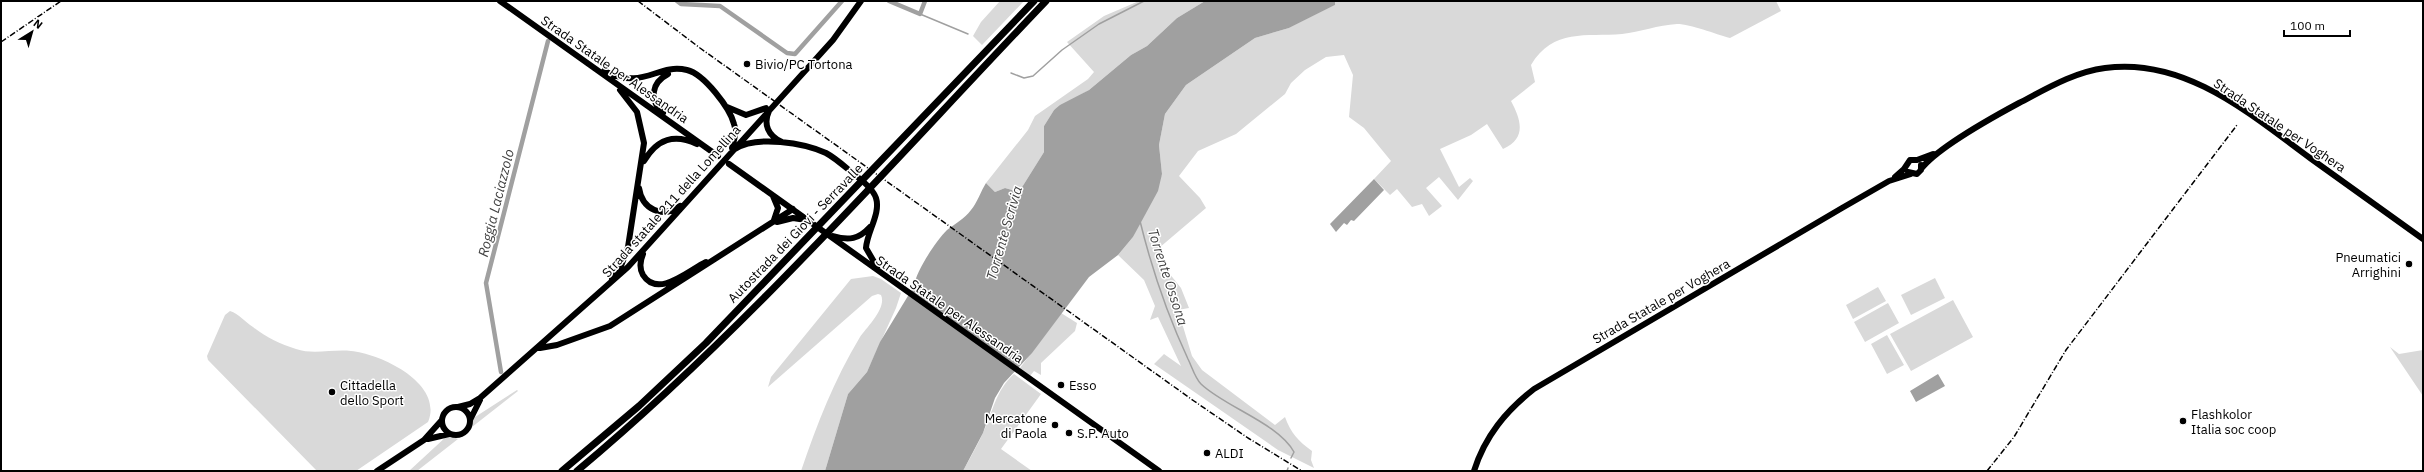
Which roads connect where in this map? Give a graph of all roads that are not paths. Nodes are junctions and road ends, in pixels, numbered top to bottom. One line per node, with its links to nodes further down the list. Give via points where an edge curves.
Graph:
1 (500, 1): 5 (main road, Strada Statale per Alessandria)
2 (861, 1): 8 (main road, Strada statale 211 della Lomellina, via 832,40)
3 (1034, 1): 44 (highway, Autostrada dei Giovi - Serravalle, via 686,362 639,406)
4 (1046, 1): 45 (highway, Autostrada dei Giovi - Serravalle, via 808,251 678,383)
5 (590, 65): 6 (main road, via 613,76 629,80); 7 (main road, Strada Statale per Alessandria)
6 (674, 70): 9 (main road, via 687,70 699,76); 10 (main road, via 659,80 654,88 653,97 657,107)
7 (610, 79): 10 (main road, Strada Statale per Alessandria); 17 (main road, via 630,101 641,122 644,143)
8 (773, 104): 9 (main road, via 752,115 741,115); 11 (main road, via 766,118 767,128 772,136); 13 (main road, Strada statale 211 della Lomellina)
9 (727, 107): 13 (main road, via 735,131)
10 (680, 129): 12 (main road, Strada Statale per Alessandria)
11 (788, 144): 13 (main road, via 752,141); 29 (main road, via 828,154 864,183 876,198)
12 (710, 151): 15 (main road, Strada Statale per Alessandria); 17 (main road, via 682,138 668,138 652,148)
13 (730, 152): 25 (main road, Strada statale 211 della Lomellina)
14 (1939, 152): 16 (main road, Strada Statale per Voghera); 20 (main road, Strada Statale per Voghera); 31 (main road, Strada Statale per Voghera, via 2009,108 2081,74 2116,67 2162,71 2191,80 2231,102)
15 (718, 156)
16 (1917, 160): 19 (main road, Strada Statale per Voghera, via 1910,160); 20 (main road)
17 (642, 164): 23 (main road)
18 (729, 164): 24 (main road, Strada Statale per Alessandria)
19 (1906, 167): 21 (main road); 22 (main road, Strada Statale per Voghera)
20 (1921, 168): 21 (main road, Strada Statale per Voghera, via 1917,174)
21 (1911, 174): 22 (main road, Strada Statale per Voghera)
22 (1889, 181): 47 (main road, Strada Statale per Voghera, via 1534,389 1514,405 1496,426 1482,450)
23 (639, 182): 25 (main road, via 643,200 657,212 675,210); 35 (main road, via 625,256)
24 (771, 193): 26 (main road, Strada Statale per Alessandria); 28 (main road, via 778,208 778,214)
25 (694, 195): 32 (main road, Strada statale 211 della Lomellina)
26 (793, 209): 27 (main road, Strada Statale per Alessandria); 28 (main road)
27 (809, 221): 28 (main road, via 793,218); 30 (main road, Strada Statale per Alessandria)
28 (772, 223): 33 (main road)
29 (871, 225): 30 (main road, via 855,238 845,239); 34 (main road, via 867,242 868,253)
30 (829, 235): 34 (main road, Strada Statale per Alessandria)
31 (2423, 239)
32 (646, 248): 33 (main road, via 640,261 641,271 645,278 656,284 668,284); 35 (main road, Strada statale 211 della Lomellina)
33 (715, 259): 36 (main road, via 610,326 557,345)
34 (884, 275): 46 (main road, Strada Statale per Alessandria)
35 (603, 292): 36 (main road, Strada statale 211 della Lomellina)
36 (538, 348): 37 (main road, Strada statale 211 della Lomellina)
37 (480, 398): 38 (main road, Strada statale 211 della Lomellina); 39 (main road, Strada statale 211 della Lomellina)
38 (458, 407): 39 (main road, via 466,410); 40 (main road, Strada statale 211 della Lomellina, via 446,410)
39 (470, 420): 41 (main road, Strada statale 211 della Lomellina, via 464,433 455,436)
40 (441, 421): 41 (main road); 42 (main road, Strada statale 211 della Lomellina)
41 (449, 434): 42 (main road, Strada statale 211 della Lomellina)
42 (424, 440): 43 (main road, Strada statale 211 della Lomellina)
43 (377, 471)
44 (562, 471)
45 (577, 471)
46 (1159, 471)
47 (1474, 471)

